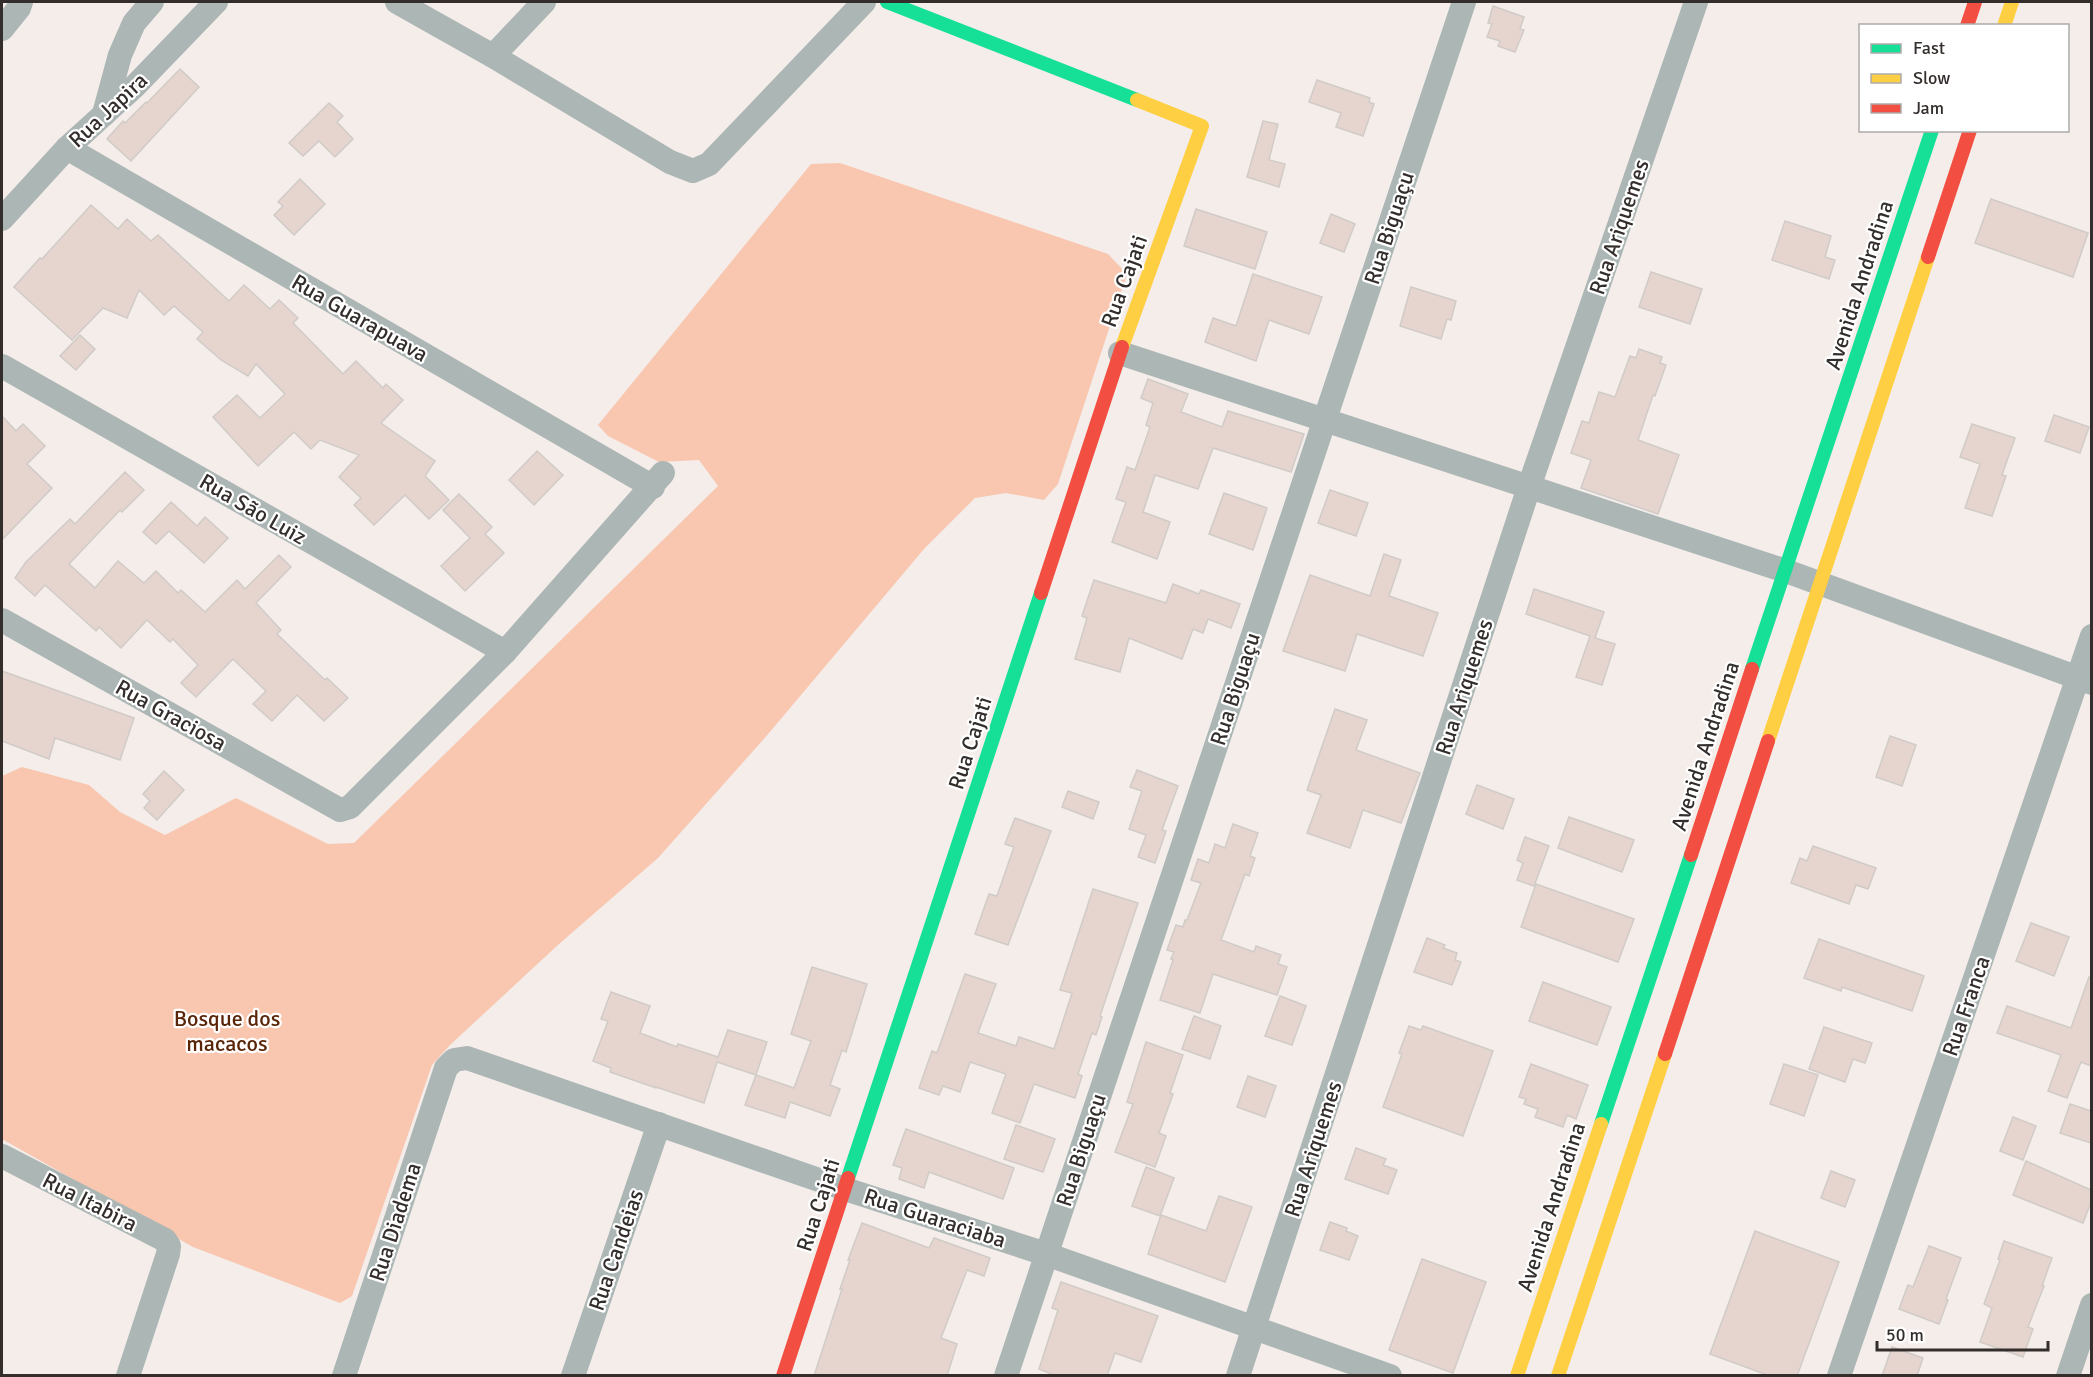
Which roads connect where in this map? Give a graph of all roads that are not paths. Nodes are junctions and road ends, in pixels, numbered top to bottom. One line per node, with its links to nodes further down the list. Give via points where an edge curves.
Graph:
1 (21, 2): 14 (street)
2 (152, 2): 16 (street, via 134,23 120,55)
3 (216, 2): 16 (street, Rua Japira)
4 (398, 2): 15 (street)
5 (544, 2): 15 (street)
6 (864, 2): 15 (street, via 709,164 693,171 670,162)
7 (887, 2): 21 (main road, Rua Cajati, via 1202,126)
8 (1464, 2): 23 (street, Rua Biguaçu)
9 (1696, 2): 24 (street, Rua Ariquemes)
10 (1975, 2): 12 (main road)
11 (2012, 2): 13 (main road)
12 (1968, 24)
13 (2005, 24)
14 (2, 29)
15 (494, 56)
16 (104, 114): 19 (street, Rua Japira)
17 (1931, 132): 25 (main road, Avenida Andradina)
18 (1969, 132): 26 (main road)
19 (67, 148): 20 (street, Rua Japira); 29 (street, Rua Guarapuava, via 658,480)
20 (2, 219)
21 (1120, 353): 23 (street); 34 (main road, Rua Cajati)
22 (2, 366): 29 (street, Rua São Luiz)
23 (1324, 421): 24 (street); 35 (street, Rua Biguaçu)
24 (1529, 488): 25 (street); 37 (street, Rua Ariquemes)
25 (1786, 571): 26 (street); 45 (main road, Avenida Andradina)
26 (1820, 582): 30 (street); 46 (main road)
27 (2, 620): 29 (street, Rua Graciosa, via 340,810 350,807)
28 (2091, 636): 30 (street, Rua Franca)
29 (505, 652)
30 (2085, 681): 47 (street, Rua Franca)
31 (446, 1068): 32 (street, Rua Guaraciaba, via 454,1060 467,1058); 39 (street, Rua Diadema)
32 (659, 1124): 34 (street, Rua Guaraciaba); 40 (street, Rua Candeias)
33 (2, 1156): 38 (street, Rua Itabira, via 165,1240 169,1246)
34 (845, 1189): 35 (street, Rua Guaraciaba); 41 (main road, Rua Cajati)
35 (1046, 1254): 37 (street, Rua Guaraciaba); 42 (street, Rua Biguaçu)
36 (2091, 1305): 48 (street)
37 (1254, 1327): 43 (street, Rua Ariquemes); 44 (street, Rua Guaraciaba)
38 (128, 1376)
39 (344, 1376)
40 (573, 1376)
41 (783, 1376)
42 (1006, 1376)
43 (1239, 1376)
44 (1390, 1376)
45 (1517, 1376)
46 (1558, 1376)
47 (1839, 1376)
48 (2068, 1376)

